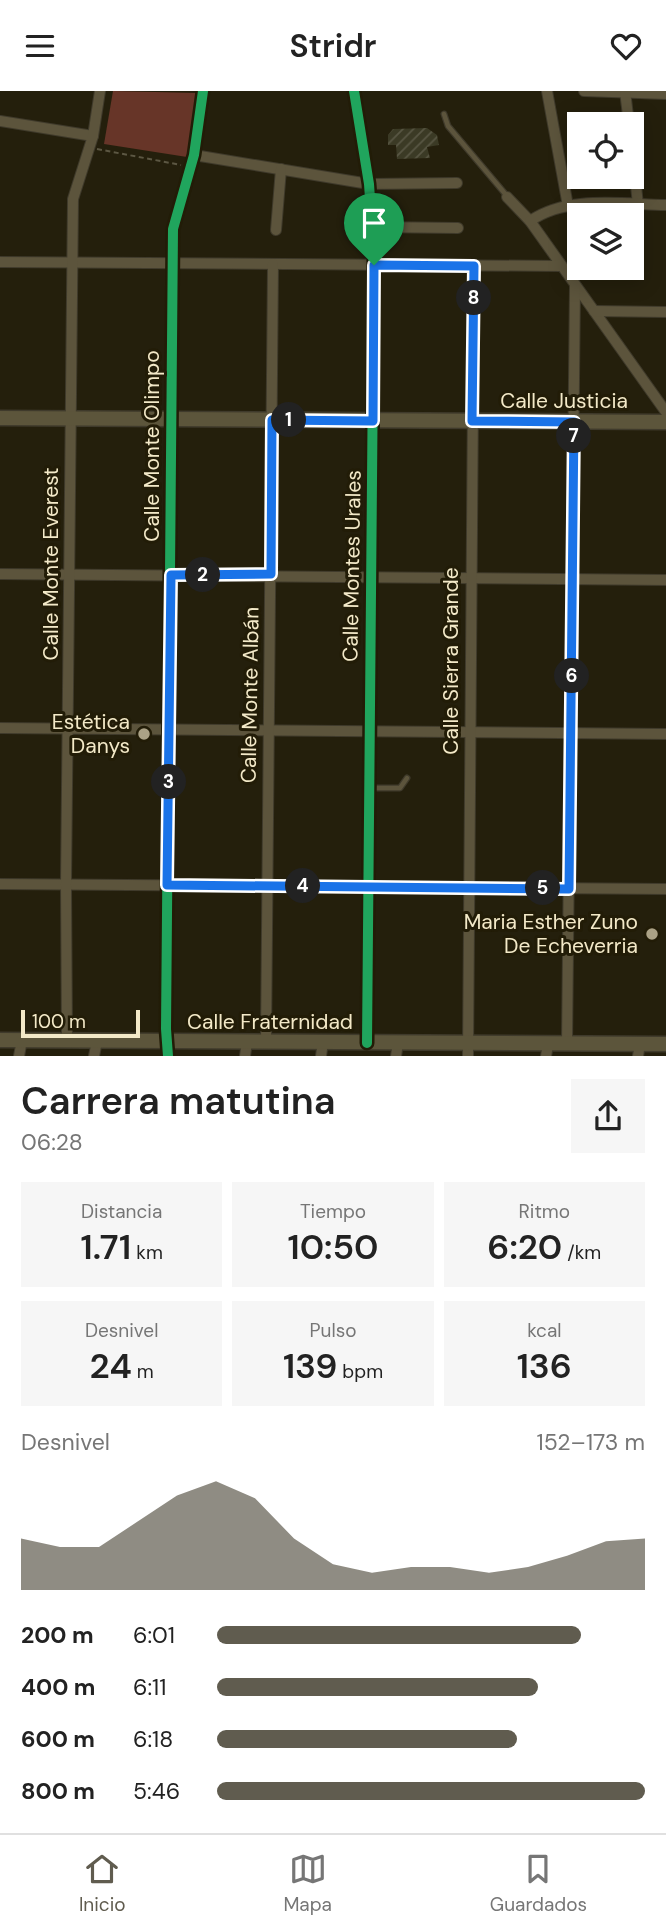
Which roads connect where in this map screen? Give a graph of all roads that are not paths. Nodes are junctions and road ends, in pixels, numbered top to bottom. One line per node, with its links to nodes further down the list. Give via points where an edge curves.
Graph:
1 (100, 91): 11 (street, Calle Monte Everest)
2 (203, 91): 12 (street, Calle Monte Olimpo)
3 (354, 91): 15 (street, Calle Montes Urales)
4 (547, 91): 17 (street)
5 (584, 91): 6 (street)
6 (625, 92): 7 (street); 8 (street)
7 (666, 94)
8 (628, 112)
9 (444, 114): 16 (lane, via 448,126)
10 (0, 121): 11 (street)
11 (93, 136): 26 (street, Calle Monte Everest, via 73,199)
12 (194, 155): 13 (street); 27 (street, Calle Monte Olimpo, via 173,229)
13 (281, 169): 15 (street); 24 (street)
14 (457, 183): 15 (street)
15 (369, 184): 22 (street, Calle Montes Urales)
16 (507, 197): 21 (street)
17 (567, 203)
18 (644, 205): 19 (street)
19 (666, 205)
20 (567, 206): 21 (street, via 552,208)
21 (530, 221): 31 (street)
22 (372, 227): 23 (street); 29 (street, Calle Montes Urales)
23 (458, 228)
24 (276, 230)
25 (0, 261): 26 (street)
26 (72, 262): 27 (street); 37 (street, Calle Monte Everest)
27 (173, 263): 28 (street); 38 (street, Calle Monte Olimpo)
28 (273, 264): 29 (street); 39 (street, Calle Monte Albán)
29 (374, 265): 30 (street); 40 (street, Calle Montes Urales)
30 (474, 266): 31 (street); 41 (street, Calle Sierra Grande)
31 (561, 266): 32 (street)
32 (575, 285): 33 (street); 42 (street)
33 (594, 311): 34 (street); 35 (street)
34 (666, 312)
35 (666, 412)
36 (0, 418): 37 (street, Calle Justicia)
37 (71, 419): 38 (street, Calle Justicia); 46 (street, Calle Monte Everest)
38 (172, 419): 39 (street, Calle Justicia); 47 (street, Calle Monte Olimpo)
39 (272, 420): 40 (street, Calle Justicia); 45 (street, Calle Monte Albán)
40 (373, 421): 41 (street, Calle Justicia); 48 (street, Calle Montes Urales)
41 (472, 421): 42 (street, Calle Justicia); 49 (street, Calle Sierra Grande)
42 (574, 422): 43 (street, Calle Justicia); 50 (street)
43 (666, 422)
44 (0, 574): 46 (street)
45 (271, 574): 47 (street); 48 (street); 55 (street, Calle Monte Albán)
46 (71, 575): 47 (street); 53 (street, Calle Monte Everest)
47 (171, 575): 54 (street, Calle Monte Olimpo)
48 (371, 576): 49 (street); 56 (street, Calle Montes Urales)
49 (471, 579): 50 (street); 57 (street, Calle Sierra Grande)
50 (573, 579): 51 (street); 58 (street)
51 (666, 580)
52 (0, 728): 53 (street)
53 (69, 729): 54 (street); 63 (street, Calle Monte Everest)
54 (170, 730): 55 (street); 64 (street, Calle Monte Olimpo)
55 (269, 731): 56 (street); 65 (street, Calle Monte Albán)
56 (370, 731): 57 (street); 61 (street, Calle Montes Urales)
57 (471, 732): 58 (street); 67 (street, Calle Sierra Grande)
58 (571, 733): 59 (street); 68 (street)
59 (666, 734)
60 (407, 778): 61 (lane, via 400,788)
61 (370, 788): 66 (street, Calle Montes Urales)
62 (0, 884): 63 (street)
63 (66, 885): 64 (street); 72 (street, Calle Monte Everest)
64 (167, 885): 65 (street); 78 (street, Calle Monte Olimpo)
65 (268, 886): 66 (street); 74 (street, Calle Monte Albán)
66 (368, 887): 67 (street); 75 (street, Calle Montes Urales)
67 (468, 888): 68 (street); 82 (street, Calle Sierra Grande)
68 (569, 889): 69 (street); 77 (street)
69 (666, 890)
70 (0, 1040): 71 (street, Calle Fraternidad)
71 (22, 1040): 72 (street, Calle Fraternidad); 85 (street)
72 (67, 1041): 73 (street, Calle Fraternidad)
73 (97, 1041): 78 (street, Calle Fraternidad); 86 (street)
74 (267, 1042): 79 (street, Calle Fraternidad); 80 (street, Calle Fraternidad)
75 (368, 1043): 80 (street, Calle Fraternidad); 81 (street, Calle Fraternidad)
76 (666, 1044): 84 (street, Calle Fraternidad)
77 (567, 1045): 83 (street, Calle Fraternidad); 84 (street, Calle Fraternidad)
78 (167, 1049): 79 (street, Calle Fraternidad)
79 (246, 1049)
80 (322, 1049)
81 (397, 1050): 82 (street, Calle Fraternidad)
82 (469, 1050): 83 (street, Calle Fraternidad)
83 (547, 1050)
84 (639, 1050)
85 (19, 1056)
86 (94, 1056)

